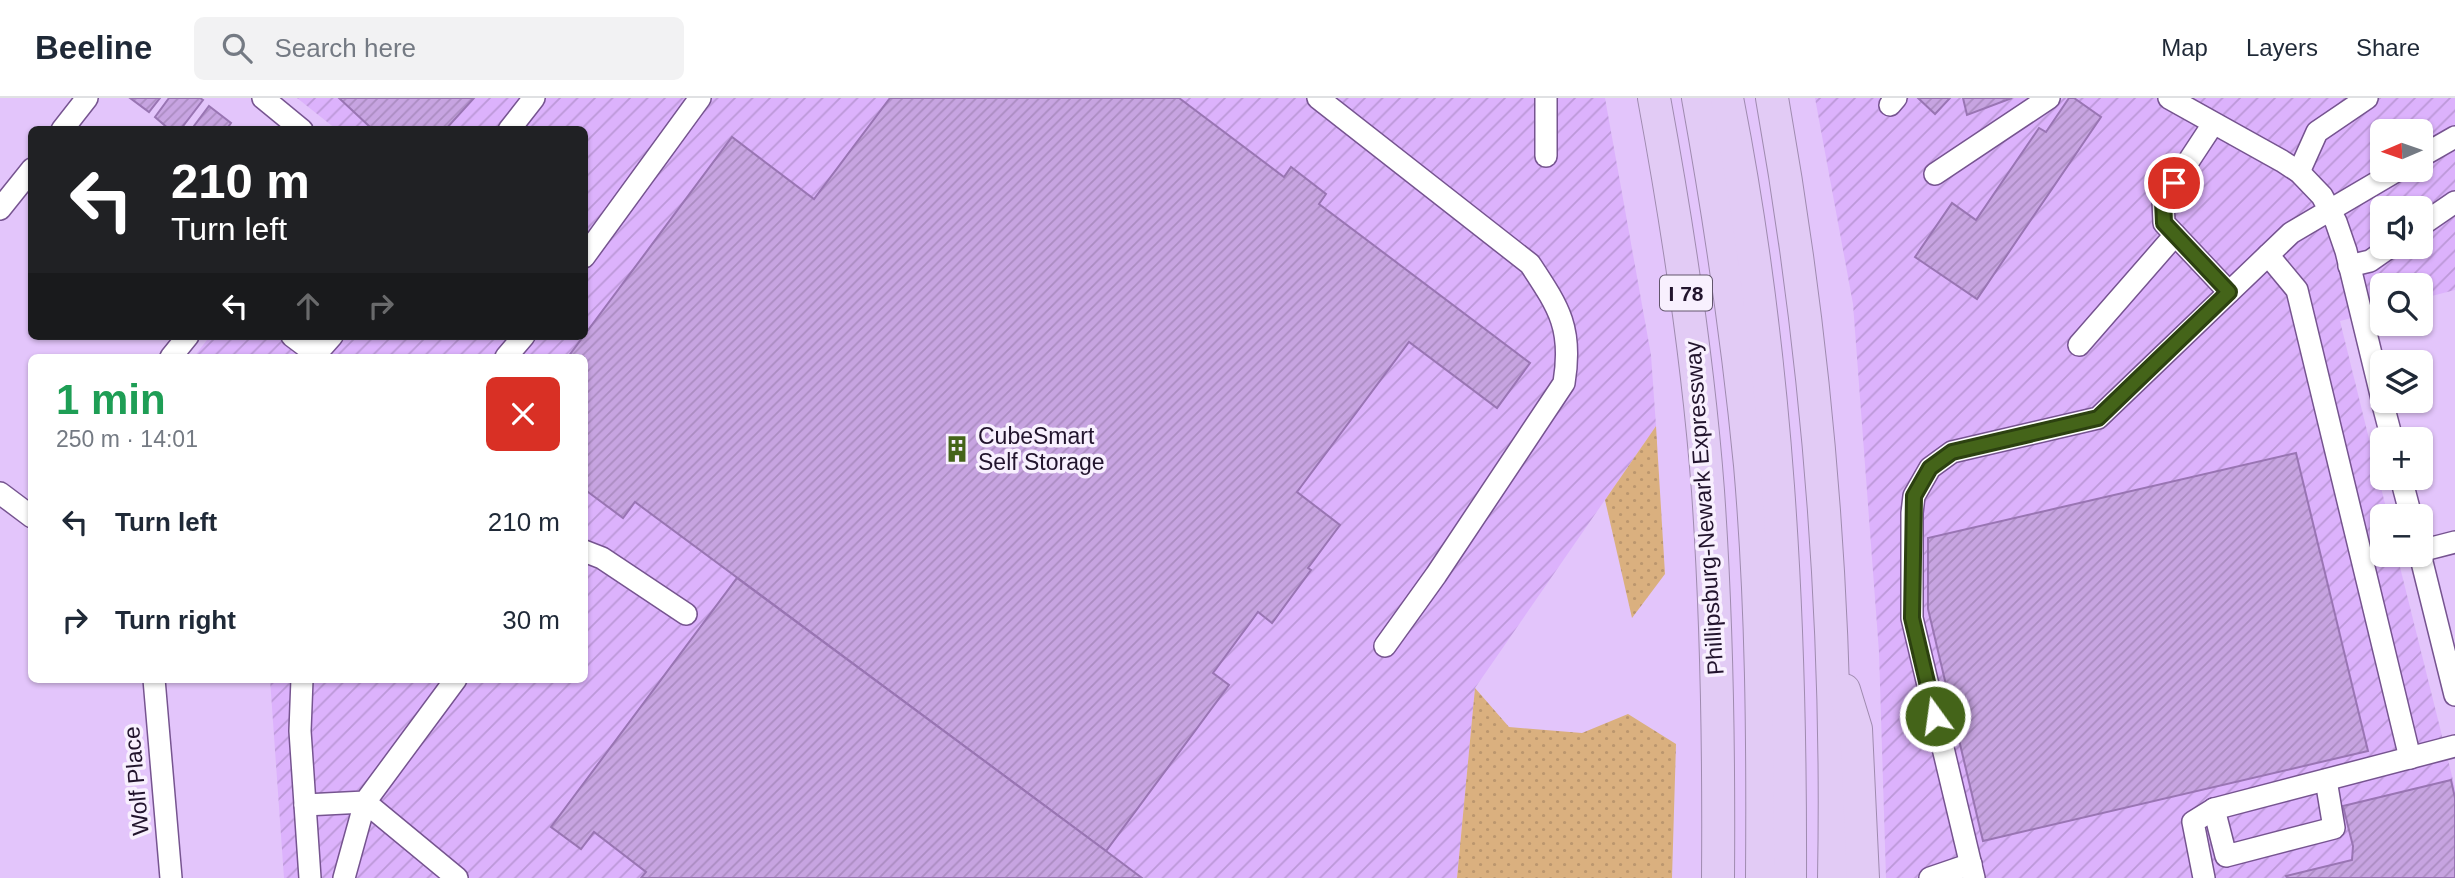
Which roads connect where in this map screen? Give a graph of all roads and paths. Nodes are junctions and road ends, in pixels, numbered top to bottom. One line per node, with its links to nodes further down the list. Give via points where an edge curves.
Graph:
1 (87, 98): 15 (street)
2 (262, 98): 16 (street)
3 (534, 98): 17 (street)
4 (699, 98): 30 (street)
5 (1318, 98): 50 (street, via 1530,264 1565,324 1568,357 1564,383)
6 (1546, 98): 20 (street)
7 (1654, 98): 67 (highway, Phillipsburg-Newark Expressway / I 78, via 1688,301 1707,490 1714,592)
8 (1698, 98): 68 (highway, Phillipsburg-Newark Expressway / I 78, via 1721,222 1750,466 1759,616)
9 (1727, 98): 69 (highway, via 1756,264 1775,434 1790,693)
10 (1772, 98): 51 (highway, via 1794,225 1815,395)
11 (2049, 98): 23 (street)
12 (2169, 98): 14 (street)
13 (2367, 98): 21 (street, via 2317,132)
14 (2213, 124): 21 (street); 29 (street, via 2163,200 2164,223)
15 (65, 126)
16 (297, 126)
17 (512, 126)
18 (2455, 137): 19 (street)
19 (2433, 150)
20 (1546, 156)
21 (2299, 172): 27 (street)
22 (28, 174): 26 (street)
23 (1934, 174)
24 (2377, 182): 27 (street)
25 (2455, 202): 28 (street)
26 (0, 209)
27 (2330, 209): 31 (street, via 2291,233); 33 (street)
28 (2433, 217)
29 (2175, 235): 34 (street); 38 (street)
30 (588, 251)
31 (2268, 255): 34 (street); 57 (street, via 2297,290)
32 (2373, 259): 33 (street)
33 (2349, 266): 39 (street)
34 (2229, 292): 62 (street, via 2098,418 1952,452 1930,468 1914,496 1912,618)
35 (185, 340): 40 (street)
36 (297, 340): 41 (street)
37 (521, 340): 42 (street)
38 (2079, 345)
39 (2370, 351)
40 (173, 354)
41 (317, 354)
42 (509, 354)
43 (0, 493): 44 (street)
44 (28, 514)
45 (2455, 542): 46 (street)
46 (2433, 548)
47 (588, 553): 49 (street)
48 (2424, 567): 55 (street)
49 (686, 614)
50 (1385, 646)
51 (1832, 652): 70 (highway); 71 (highway, via 1856,729)
52 (154, 683): 63 (street, Wolf Place)
53 (302, 683): 60 (street)
54 (453, 683): 59 (street)
55 (2455, 695)
56 (2455, 746): 57 (street)
57 (2410, 758): 58 (street)
58 (2326, 780): 61 (street); 61 (street, via 2334,828 2226,856)
59 (365, 802): 60 (street); 65 (street); 66 (street)
60 (305, 804): 64 (street)
61 (2214, 809): 73 (street, via 2193,822)
62 (1973, 871): 72 (street)
63 (171, 878)
64 (310, 878)
65 (344, 878)
66 (457, 878)
67 (1718, 878)
68 (1762, 878)
69 (1790, 878)
70 (1834, 878)
71 (1863, 878)
72 (1930, 878)
73 (2204, 878)

